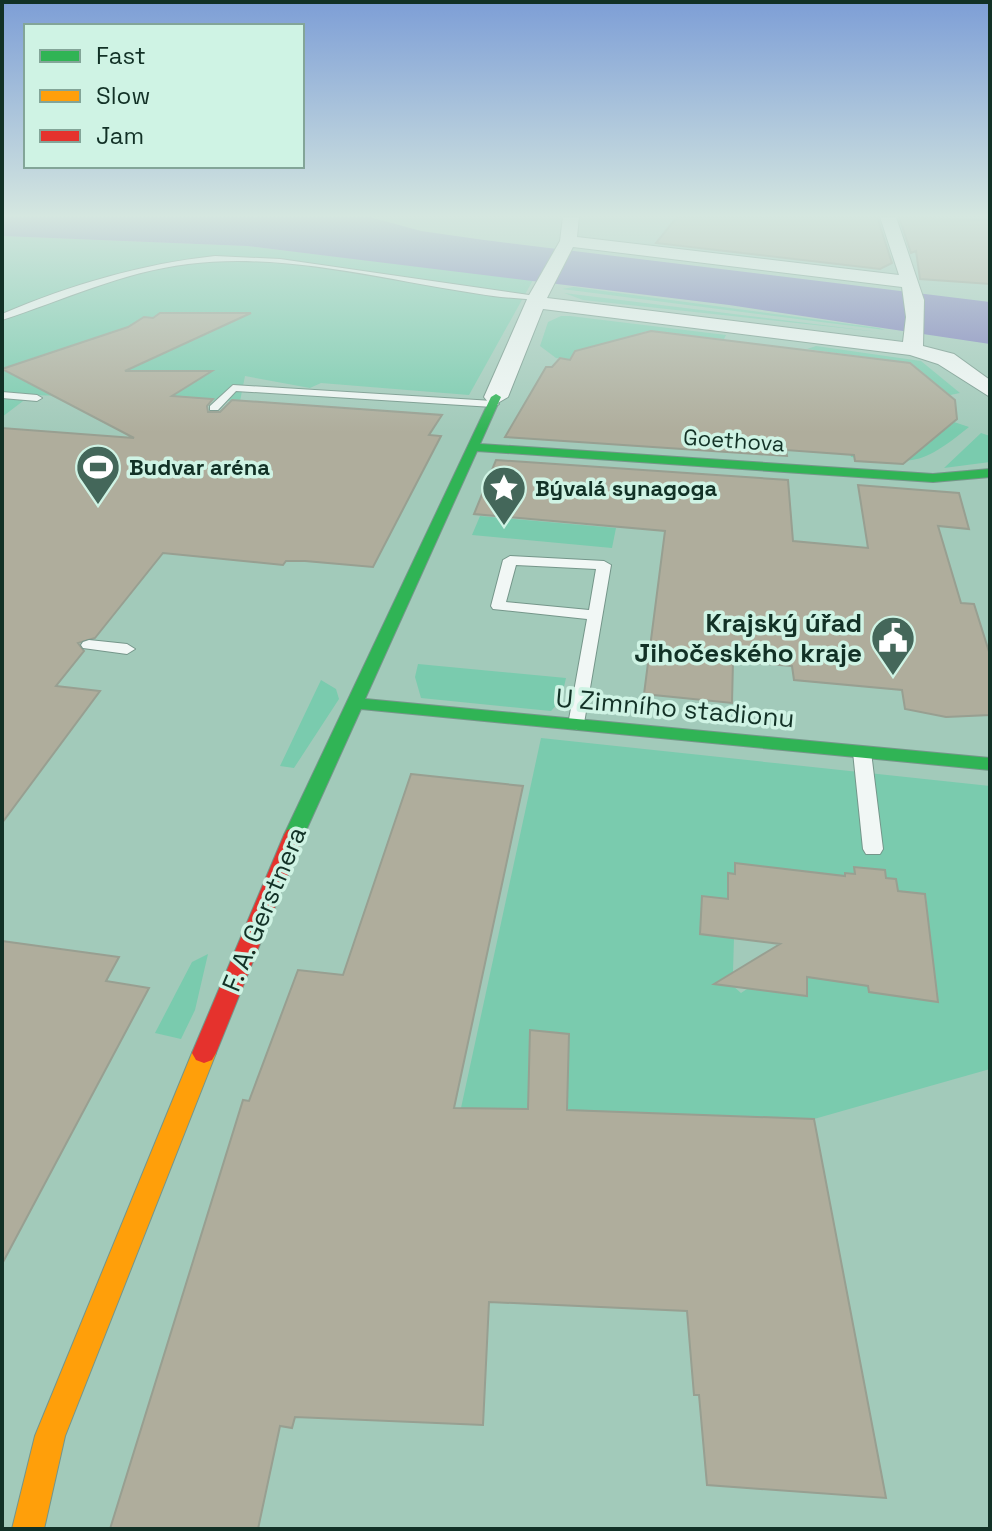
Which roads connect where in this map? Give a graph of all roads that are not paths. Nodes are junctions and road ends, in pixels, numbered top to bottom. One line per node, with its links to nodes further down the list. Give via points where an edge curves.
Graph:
1 (79, 288): 6 (lane)
2 (490, 288): 5 (lane)
3 (543, 288): 5 (street, F. A. Gerstnera)
4 (909, 288): 7 (street)
5 (540, 294): 7 (street); 13 (street, F. A. Gerstnera)
6 (2, 317)
7 (914, 340): 8 (street)
8 (990, 390)
9 (276, 391): 10 (lane); 14 (lane); 16 (lane, via 233,388)
10 (323, 394): 13 (lane); 15 (lane)
11 (2, 395): 12 (lane)
12 (37, 398)
13 (494, 400): 17 (street, F. A. Gerstnera)
14 (265, 402)
15 (314, 406)
16 (214, 408)
17 (475, 447): 18 (street, Goethova, via 933,478); 22 (street, F. A. Gerstnera)
18 (990, 473)
19 (595, 615): 19 (lane, via 604,565 510,560 498,606); 23 (lane)
20 (89, 645): 21 (lane)
21 (127, 649)
22 (356, 703): 23 (street, U Zimního stadionu); 27 (street, F. A. Gerstnera, via 268,892 50,1436)
23 (577, 725): 24 (street, U Zimního stadionu)
24 (862, 752): 25 (street, U Zimního stadionu); 26 (lane)
25 (990, 764)
26 (873, 849)
27 (28, 1529)

